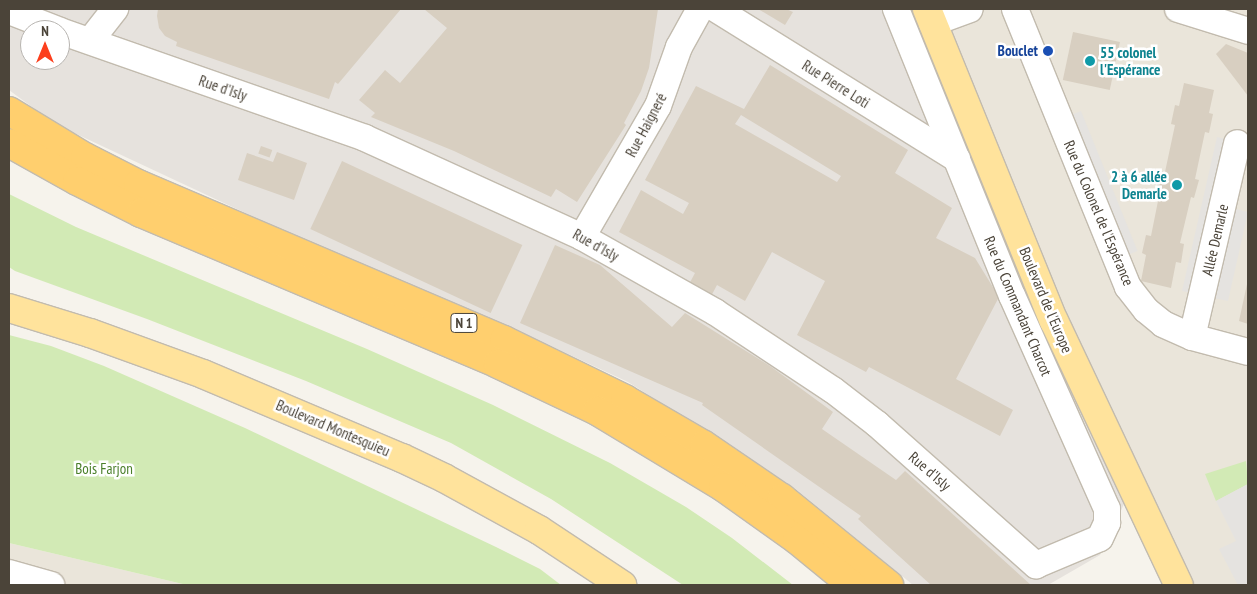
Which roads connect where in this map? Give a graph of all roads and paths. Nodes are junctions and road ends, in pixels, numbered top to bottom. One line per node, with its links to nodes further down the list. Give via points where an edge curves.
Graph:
1 (115, 9): 12 (street)
2 (700, 9): 17 (street, Rue Haigneré, via 679,47 658,106)
3 (716, 9): 16 (street, Rue Pierre Loti)
4 (896, 9): 16 (street, Rue du Commandant Charcot)
5 (1015, 9): 19 (street, Rue du Colonel de l'Espérance, via 1128,287 1146,310 1163,324)
6 (1178, 9): 10 (street)
7 (9, 11): 9 (street, Rue d'Isly)
8 (944, 13): 27 (main road, Boulevard de l'Europe, via 1058,330); 28 (main road, Boulevard de l'Europe, via 1073,332)
9 (33, 20)
10 (1248, 31)
11 (70, 34): 12 (street, Rue d'Isly)
12 (90, 40): 17 (street, Rue d'Isly, via 365,138)
13 (9, 111): 26 (highway, N 1, via 84,157 145,188 504,340 617,394 704,445 782,498)
14 (1237, 142): 19 (street, Allée Demarle)
15 (9, 143): 25 (highway, N 1, via 76,181 150,216 498,364 597,411 723,487 797,540)
16 (957, 159): 21 (street, Rue du Commandant Charcot, via 1023,320 1107,509 1107,523 1100,538)
17 (582, 236): 21 (street, Rue d'Isly, via 715,312 833,390 877,424)
18 (14, 309): 24 (main road, Boulevard Montesquieu, via 203,374 402,458 540,530)
19 (1192, 337): 20 (street, Rue du Colonel de l'Espérance)
20 (1248, 352)
21 (1036, 565)
22 (9, 573): 23 (street)
23 (51, 585)
24 (622, 585)
25 (852, 585)
26 (889, 585)
27 (1179, 585)
28 (1194, 585)

